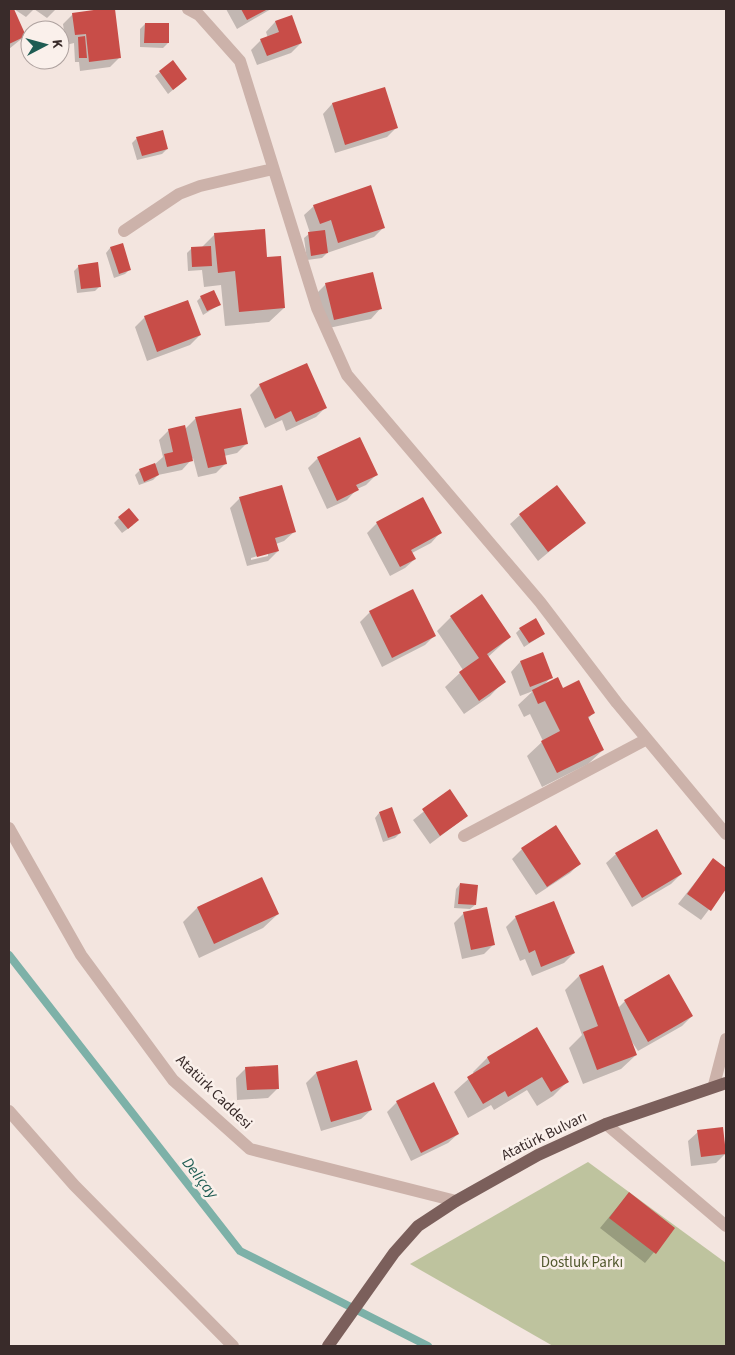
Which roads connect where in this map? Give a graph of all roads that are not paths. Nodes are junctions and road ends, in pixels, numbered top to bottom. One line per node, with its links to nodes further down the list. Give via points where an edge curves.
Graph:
1 (188, 9): 2 (street, via 199,15 240,61)
2 (273, 169): 3 (street, via 179,194); 4 (street, via 317,308 347,375 540,602)
3 (124, 231)
4 (647, 739): 6 (street); 7 (street)
5 (9, 828): 12 (street, Atatürk Caddesi, via 81,955 173,1080 250,1149)
6 (726, 834)
7 (464, 836)
8 (726, 1039): 9 (street)
9 (720, 1084): 11 (main road, Atatürk Bulvarı)
10 (9, 1111): 14 (street, via 74,1185)
11 (606, 1124): 12 (main road, Atatürk Bulvarı, via 538,1154); 13 (street)
12 (456, 1201): 15 (main road, Atatürk Bulvarı, via 418,1226 394,1252)
13 (726, 1226)
14 (233, 1346)
15 (328, 1346)

